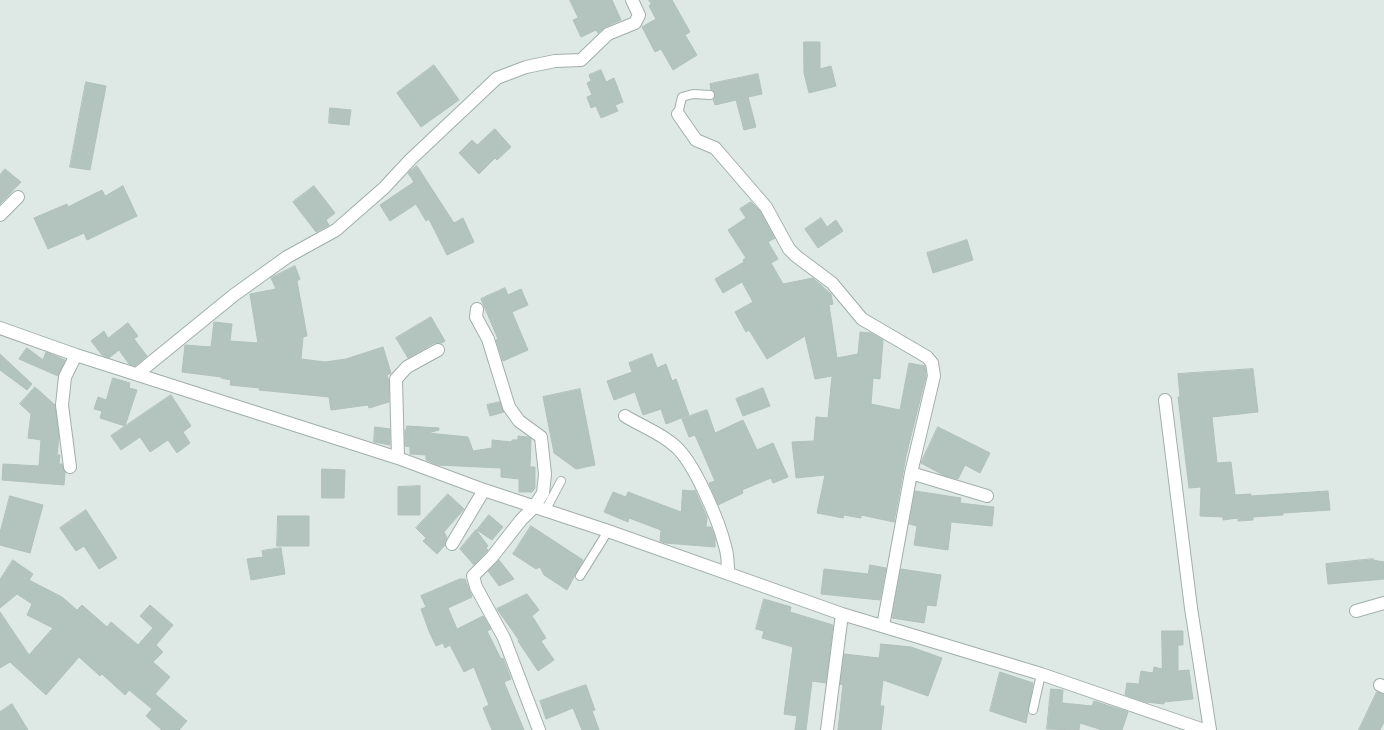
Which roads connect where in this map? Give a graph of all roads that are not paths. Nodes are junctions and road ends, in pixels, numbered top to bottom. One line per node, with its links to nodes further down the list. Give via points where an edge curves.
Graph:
1 (632, 0): 10 (street, via 639,15 635,23 608,34 581,60 555,61 526,67 497,78 384,188 336,230 287,257 234,295)
2 (710, 95): 3 (lane, via 693,94 682,97)
3 (678, 114): 15 (street, via 696,140 715,148 766,207 789,249 796,256 832,283 862,319 927,357 932,363 934,376)
4 (18, 197): 5 (street)
5 (0, 215)
6 (477, 309): 19 (street, via 476,317 488,339 509,407 519,421 541,437 545,488)
7 (0, 328): 9 (street)
8 (438, 350): 13 (street, via 407,367 396,379)
9 (76, 355): 10 (street); 14 (street, via 65,377 62,405)
10 (137, 374): 13 (street)
11 (1165, 400): 33 (street, via 1191,608)
12 (625, 416): 22 (street, via 666,439 682,452 701,485 721,532 726,547)
13 (398, 458): 17 (street)
14 (70, 467)
15 (911, 473): 18 (street); 27 (street)
16 (561, 481): 19 (lane)
17 (484, 490): 19 (street); 21 (street)
18 (987, 496)
19 (540, 509): 20 (street); 30 (street, via 521,520 492,557 473,576 476,587 504,638)
20 (608, 532): 22 (street); 23 (lane)
21 (452, 544)
22 (728, 573): 26 (street)
23 (580, 576)
24 (1384, 603): 25 (street)
25 (1356, 611)
26 (842, 614): 27 (street); 31 (street)
27 (883, 626): 28 (street)
28 (1041, 674): 29 (lane); 32 (street)
29 (1033, 710)
30 (539, 730)
31 (827, 730)
32 (1204, 730)
33 (1210, 730)

